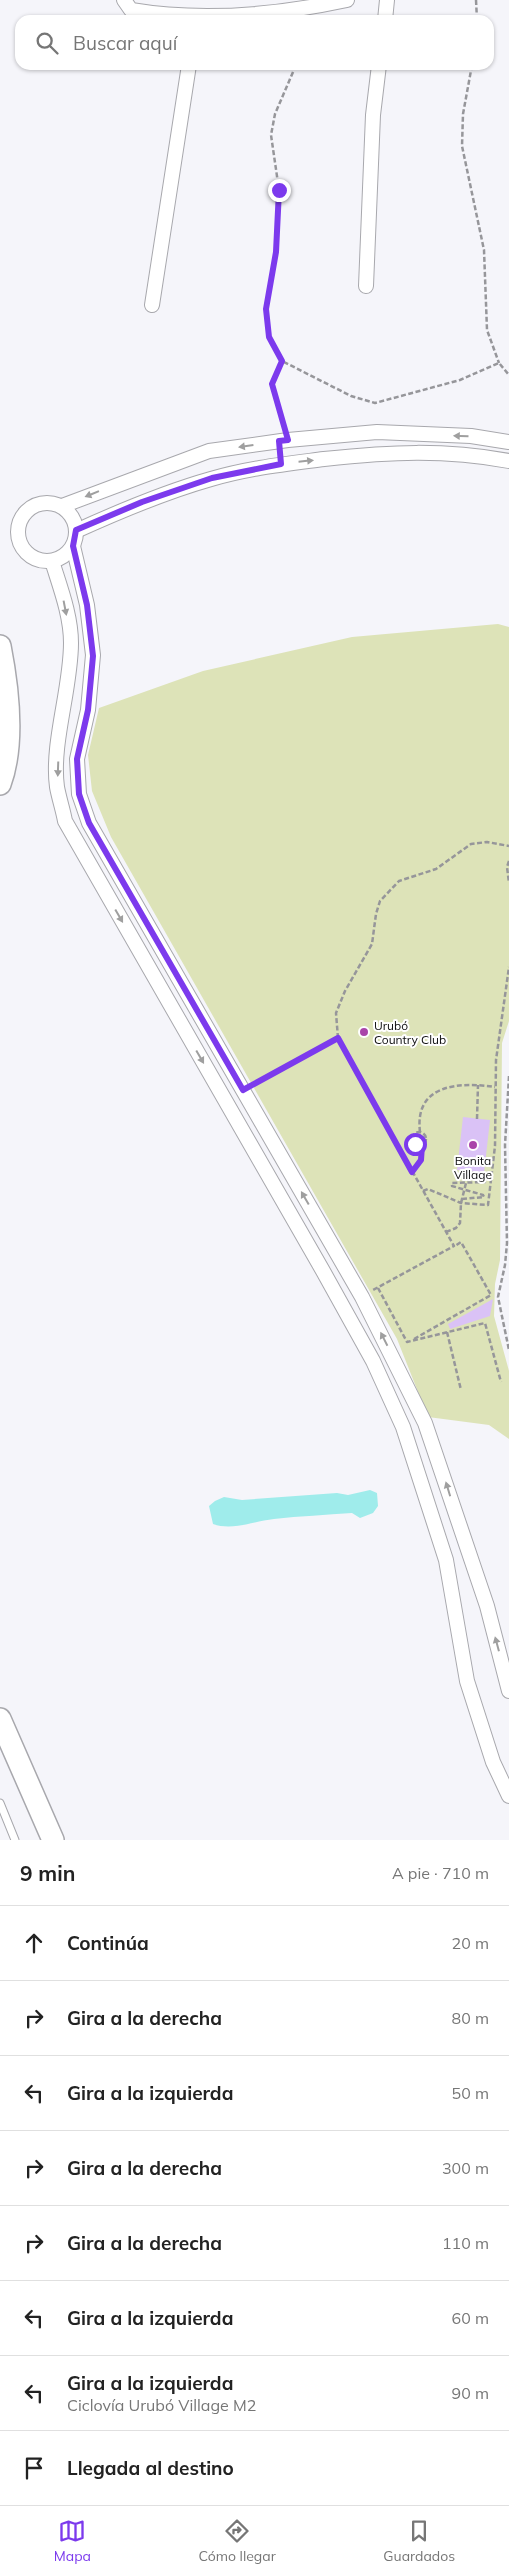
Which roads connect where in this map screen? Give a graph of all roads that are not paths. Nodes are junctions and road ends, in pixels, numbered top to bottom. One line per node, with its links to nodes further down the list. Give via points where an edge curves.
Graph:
1 (124, 0): 4 (street, via 131,10)
2 (347, 0): 5 (street)
3 (387, 0): 6 (street)
4 (167, 15)
5 (233, 15)
6 (385, 15)
7 (188, 70): 10 (street)
8 (378, 70): 9 (street, via 373,115)
9 (366, 286)
10 (152, 305)
11 (283, 441): 12 (street, one-way to 11, via 471,436 377,432); 14 (street); 15 (street, one-way to 15, via 209,451)
12 (509, 442)
13 (509, 461): 14 (street, one-way to 13, via 393,452 467,454)
14 (281, 464): 16 (street, via 212,478 142,502)
15 (62, 506): 16 (street, via 70,513); 18 (street, via 47,503 32,506 19,522 18,532 24,551 32,558)
16 (76, 530): 17 (street)
17 (73, 546): 18 (street, via 67,554); 21 (street, via 87,605 93,656 88,710 77,759)
18 (52, 561): 22 (street, one-way to 22, via 65,603 71,642 68,687 58,748 57,786)
19 (0, 646): 20 (main road, via 9,718)
20 (0, 784)
21 (79, 794): 22 (street); 23 (street, one-way to 21, via 89,823)
22 (60, 796): 24 (street, one-way to 24, via 65,821)
23 (341, 1261): 24 (street); 25 (street, one-way to 23, via 487,1606 425,1423)
24 (323, 1271): 27 (street, via 372,1361 403,1427 446,1560 467,1681 493,1762)
25 (509, 1691)
26 (0, 1719): 30 (main road)
27 (509, 1796)
28 (0, 1803): 29 (lane)
29 (15, 1840)
30 (52, 1840)

